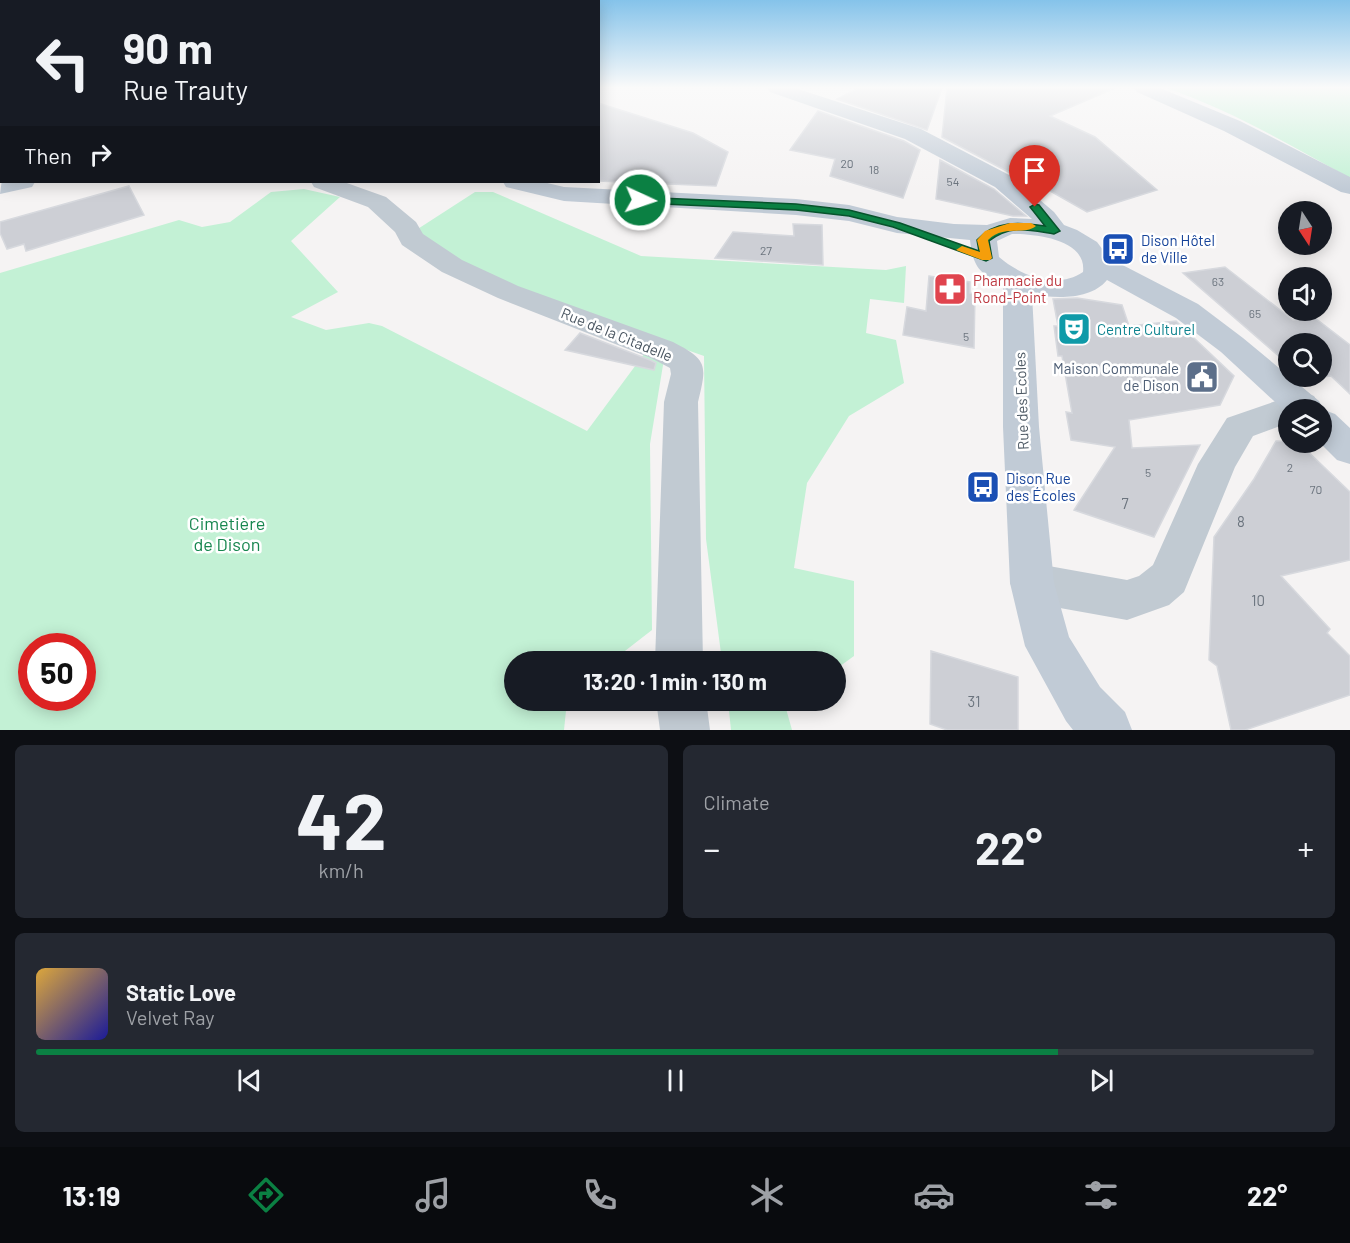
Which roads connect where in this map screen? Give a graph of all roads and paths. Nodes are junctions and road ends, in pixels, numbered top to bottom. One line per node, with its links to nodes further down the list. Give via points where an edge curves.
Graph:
1 (878, 122): 8 (main road, via 913,134 1004,182 1045,217)
2 (1219, 122): 7 (main road)
3 (18, 183): 6 (main road)
4 (326, 183): 17 (street, Rue de la Citadelle, via 378,202 407,228 412,239 452,266 684,362 688,374 681,402)
5 (519, 183): 9 (main road, via 564,194 849,213)
6 (0, 187)
7 (1350, 187)
8 (1054, 231): 9 (main road, via 1010,226); 10 (main road, via 1083,246)
9 (988, 245): 11 (main road, via 992,265)
10 (1098, 264): 11 (main road, via 1089,282 1075,287 1057,288); 12 (main road, via 1187,311)
11 (1017, 280): 16 (main road, Rue des Ecoles, via 1021,427)
12 (1293, 399)
13 (1278, 419): 16 (street, via 1240,427 1217,464 1169,578 1153,591 1127,600)
14 (1332, 433): 15 (main road)
15 (1350, 450)
16 (1031, 571): 19 (main road, Rue des Ecoles, via 1048,646)
17 (680, 651)
18 (682, 711): 20 (street)
19 (1095, 717)
20 (685, 730)

